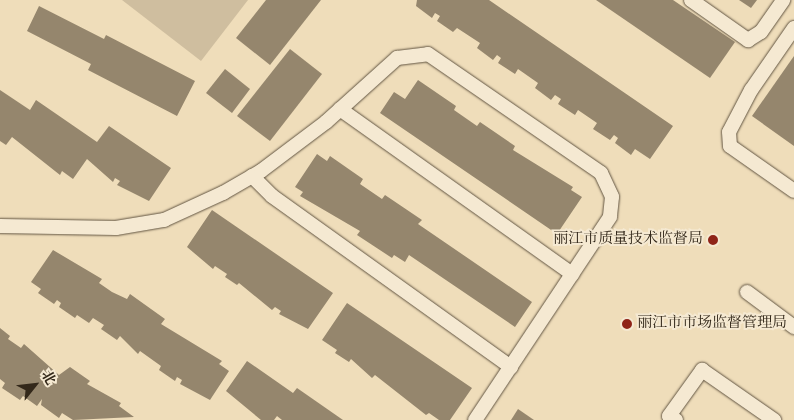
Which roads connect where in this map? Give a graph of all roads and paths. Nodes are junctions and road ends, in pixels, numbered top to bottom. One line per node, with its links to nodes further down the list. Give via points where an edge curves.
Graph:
1 (691, 0): 2 (lane, via 748,40 762,32)
2 (783, 0)
3 (794, 28): 6 (lane, via 751,90 729,132 730,146)
4 (340, 110): 5 (lane); 8 (lane); 8 (lane, via 397,58 428,54 601,173 612,197 610,217)
5 (252, 176): 7 (lane, via 200,205 134,227); 11 (lane, via 272,196)
6 (794, 190)
7 (0, 226)
8 (572, 274): 11 (lane)
9 (747, 292): 10 (lane)
10 (794, 327)
11 (511, 367): 12 (lane)
12 (475, 420)
13 (676, 420): 14 (lane, via 670,416 702,370)
14 (774, 420)

